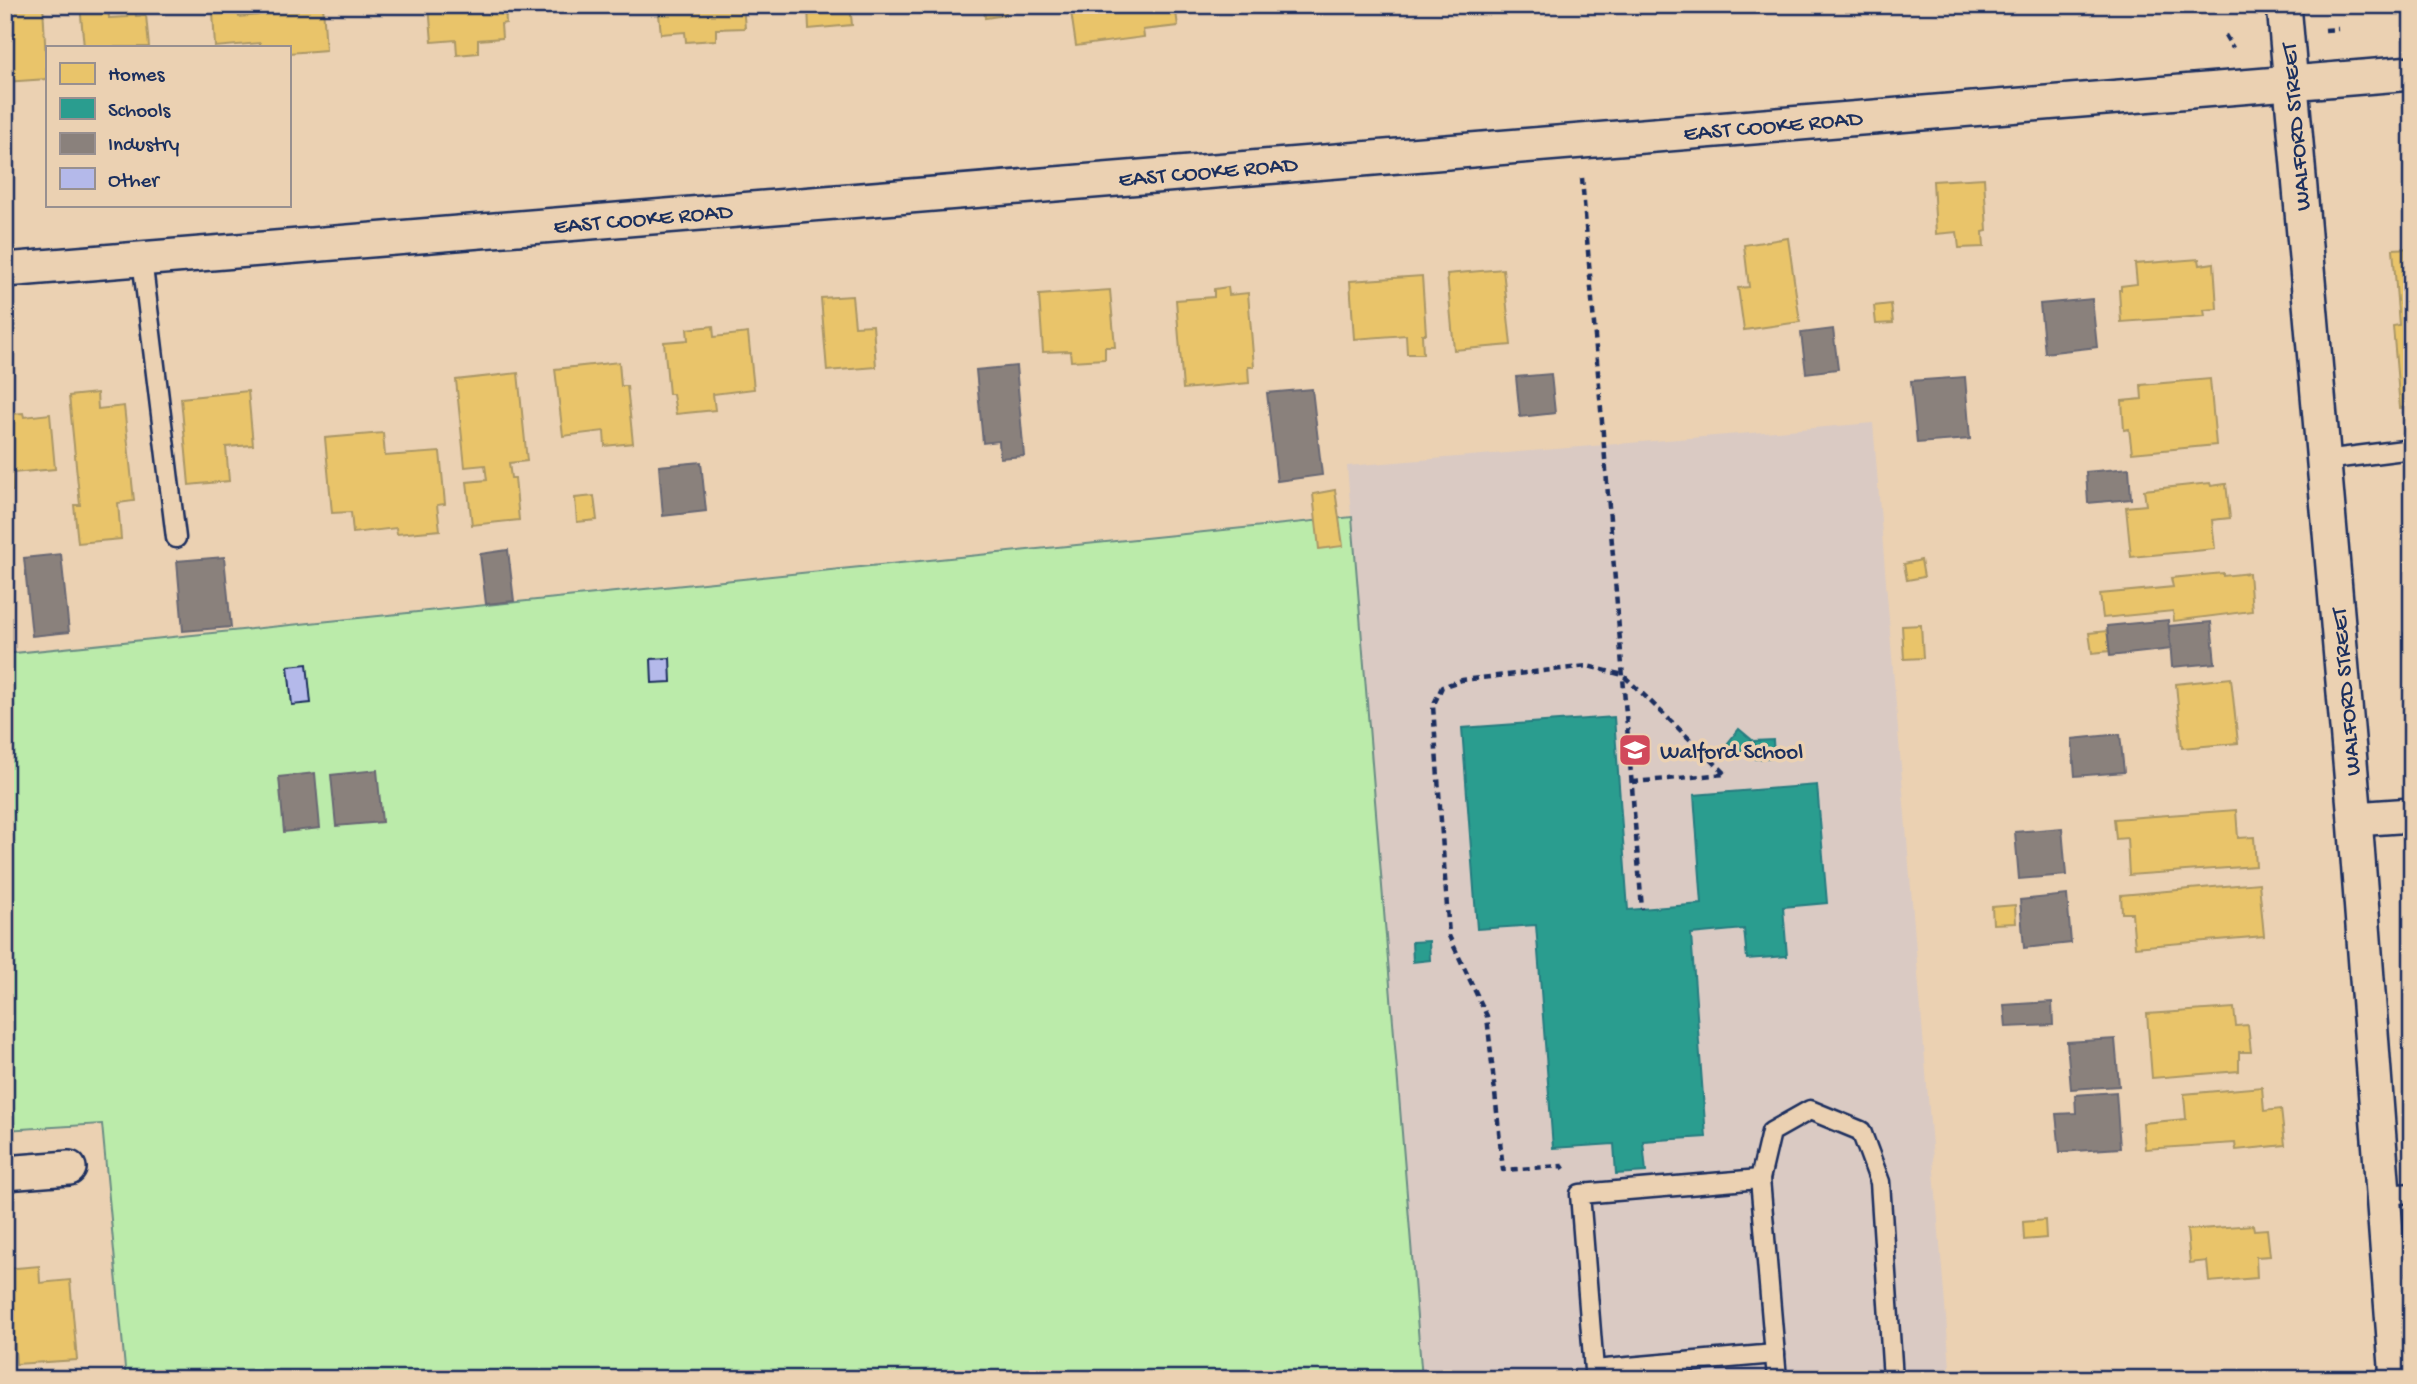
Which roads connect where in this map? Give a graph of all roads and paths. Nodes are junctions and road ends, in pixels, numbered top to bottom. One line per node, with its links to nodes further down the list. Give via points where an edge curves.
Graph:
1 (2284, 5): 7 (street, WALFORD STREET)
2 (2338, 29): 3 (path)
3 (2325, 30)
4 (2225, 35): 5 (path)
5 (2233, 48)
6 (2412, 73): 7 (street, EAST COOKE ROAD)
7 (2290, 83): 8 (street, EAST COOKE ROAD); 12 (street, WALFORD STREET)
8 (1578, 139): 9 (street, EAST COOKE ROAD); 14 (path)
9 (142, 259): 10 (street, EAST COOKE ROAD); 13 (lane)
10 (5, 270)
11 (2412, 450): 12 (lane)
12 (2324, 460): 17 (street, WALFORD STREET)
13 (176, 538)
14 (1623, 675): 15 (path); 15 (path, via 1726,774); 22 (path, via 1588,666 1462,680 1443,687 1433,706 1449,936 1486,1016 1503,1170 1562,1166)
15 (1632, 782): 18 (path)
16 (2412, 815): 17 (street)
17 (2355, 819): 23 (street, WALFORD STREET)
18 (1642, 909)
19 (69, 1168): 20 (street)
20 (5, 1173)
21 (1760, 1179): 22 (lane); 24 (lane); 26 (lane, via 1771,1132 1811,1111 1861,1131 1880,1182)
22 (1580, 1194): 24 (lane, via 1594,1370)
23 (2398, 1194): 27 (street, WALFORD STREET)
24 (1775, 1354): 25 (lane)
25 (1777, 1379)
26 (1893, 1379)
27 (2397, 1379)

